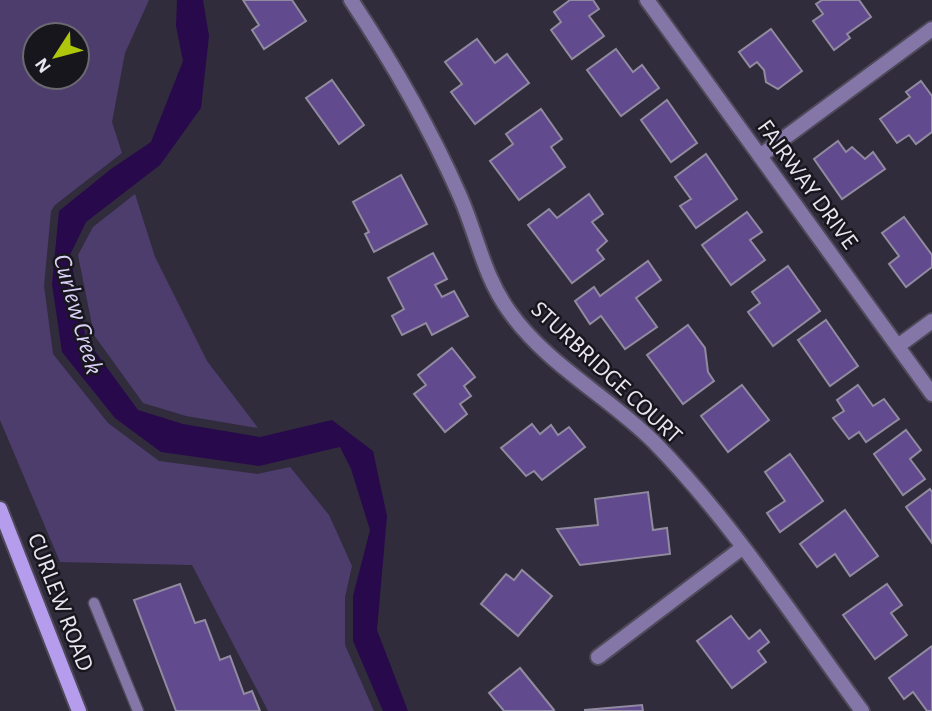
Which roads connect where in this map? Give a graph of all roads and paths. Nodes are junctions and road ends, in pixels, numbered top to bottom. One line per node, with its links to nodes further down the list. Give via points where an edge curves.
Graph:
1 (351, 0): 9 (street, STURBRIDGE COURT, via 435,140 463,202 481,259 509,312 534,342 653,441 700,491)
2 (647, 0): 4 (street, FAIRWAY DRIVE)
3 (932, 29): 4 (street)
4 (760, 156): 6 (street, FAIRWAY DRIVE)
5 (932, 321): 6 (street)
6 (898, 346): 7 (street, FAIRWAY DRIVE)
7 (932, 394)
8 (0, 509): 12 (main road, CURLEW ROAD)
9 (743, 548): 11 (street); 14 (street, STURBRIDGE COURT)
10 (94, 603): 13 (lane)
11 (598, 657)
12 (79, 711)
13 (138, 711)
14 (862, 711)

